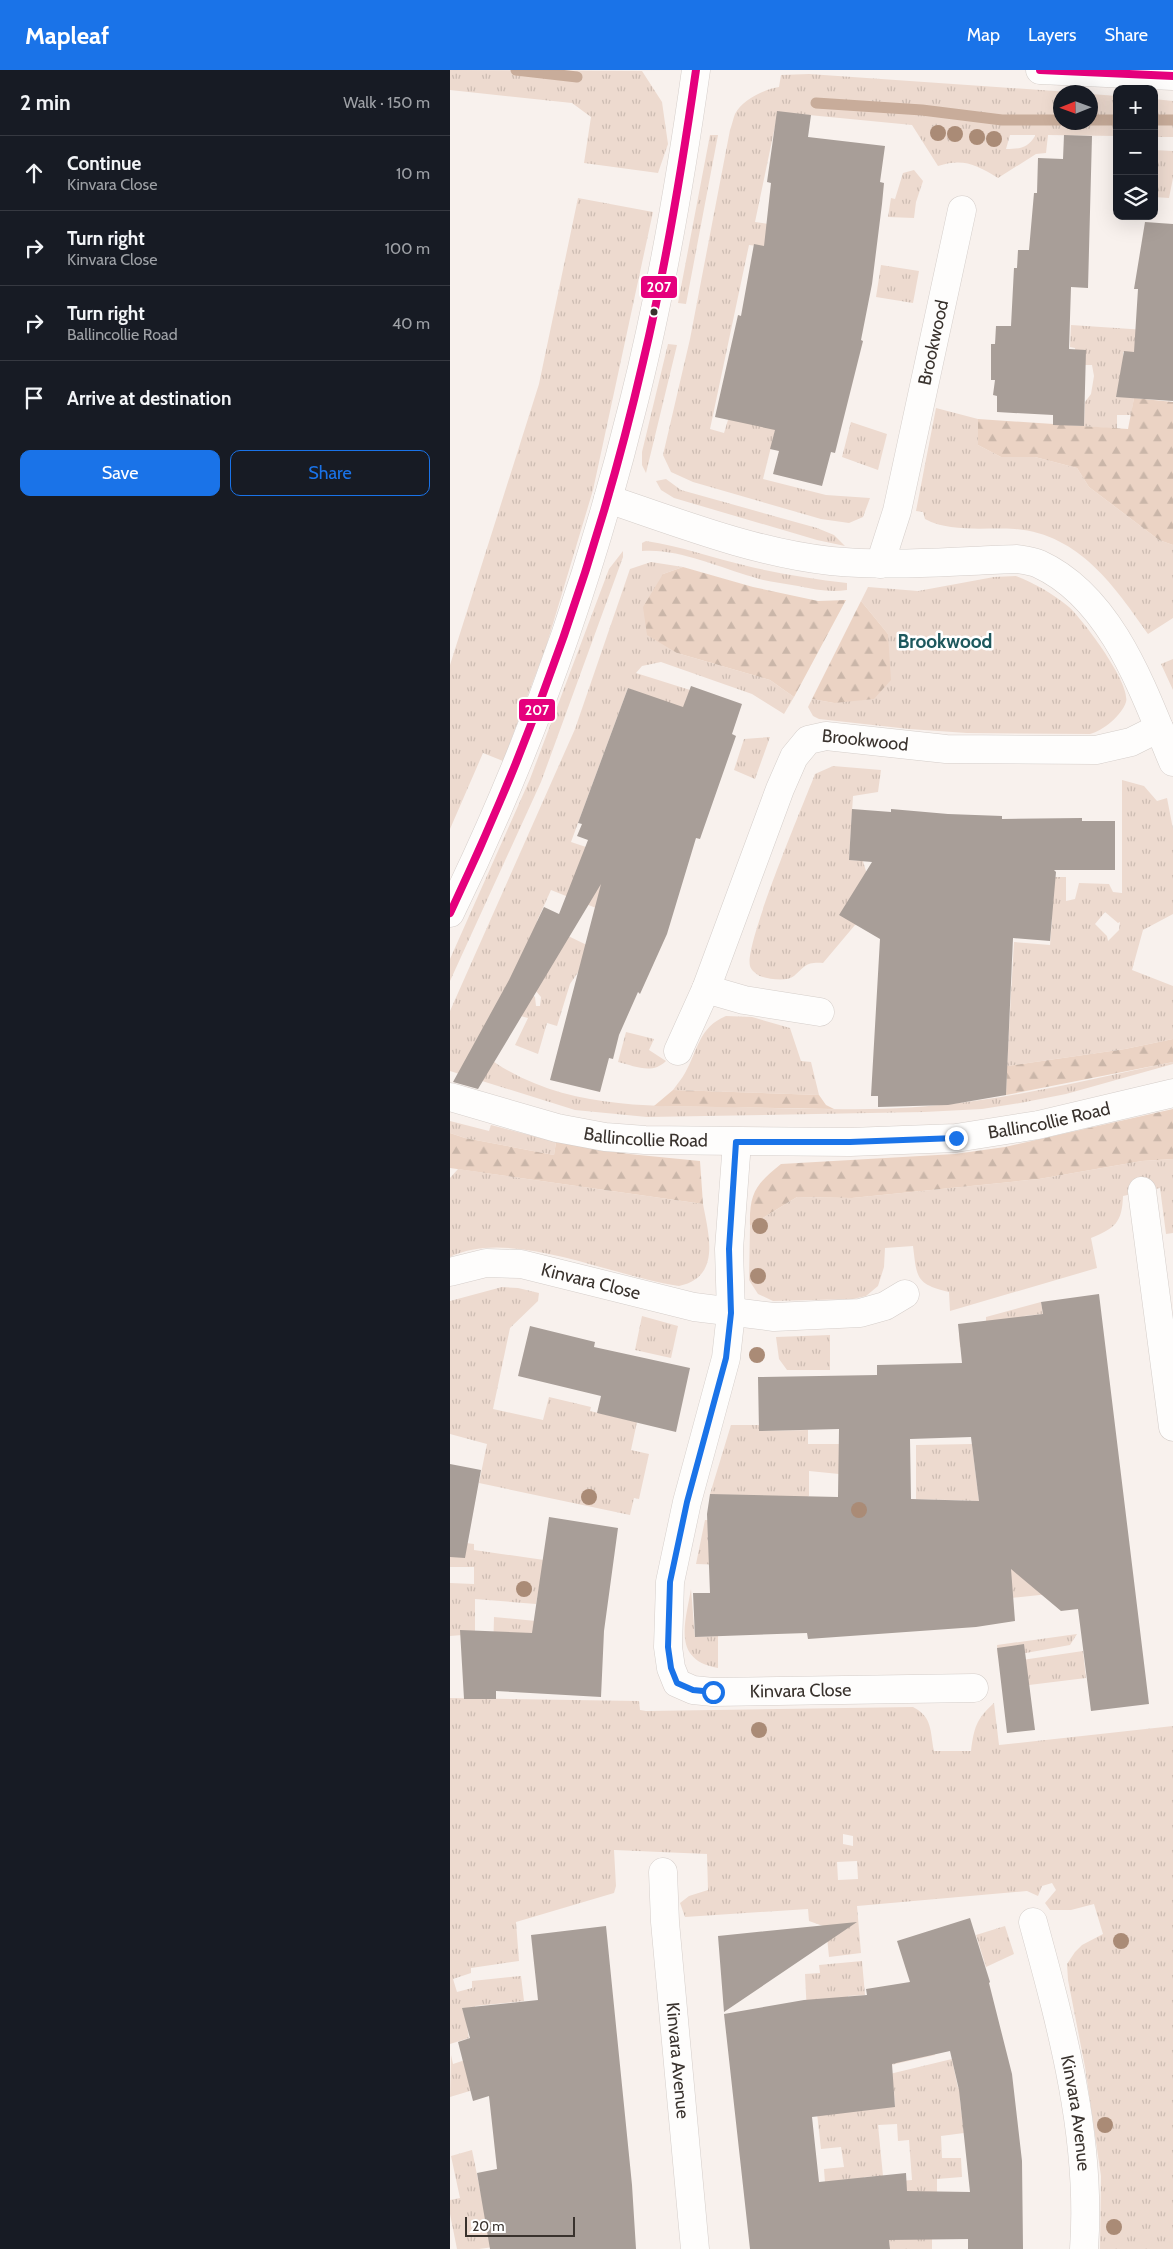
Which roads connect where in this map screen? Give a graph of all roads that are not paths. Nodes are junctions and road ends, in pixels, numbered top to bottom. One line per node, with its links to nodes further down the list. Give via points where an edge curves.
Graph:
1 (696, 70): 5 (street, via 667,249 634,405)
2 (1040, 70): 3 (street)
3 (1173, 76)
4 (962, 210): 6 (street, Brookwood, via 897,512)
5 (608, 499): 6 (street, via 789,555); 9 (street, via 580,592 528,733)
6 (880, 564): 7 (street, via 1017,559 1039,564 1065,580 1089,603 1115,637)
7 (1159, 728): 8 (street); 10 (street, Brookwood, via 1132,742 1096,750 946,748 826,736 808,740 794,757 780,790)
8 (1173, 762)
9 (450, 913)
10 (706, 989): 11 (street, via 744,1000); 12 (street, Brookwood)
11 (820, 1012)
12 (678, 1052)
13 (1173, 1094): 15 (street, Ballincollie Road, via 1038,1125 956,1138)
14 (450, 1097): 15 (street, Ballincollie Road, via 557,1128 605,1137)
15 (736, 1142): 19 (street, Kinvara Close, via 729,1249)
16 (1142, 1191): 20 (street)
17 (450, 1272): 19 (street, Kinvara Close, via 486,1263 521,1264 694,1307)
18 (905, 1294): 19 (street, Kinvara Close, via 885,1306 860,1313 774,1317)
19 (731, 1313): 21 (street, Kinvara Close, via 726,1358 687,1502 670,1582 668,1647 677,1683 693,1690 713,1692)
20 (1173, 1427)
21 (974, 1688)
22 (663, 1872): 24 (street, Kinvara Avenue)
23 (1033, 1922): 25 (street, Kinvara Avenue, via 1054,2000 1077,2119 1085,2180)
24 (695, 2249)
25 (1084, 2249)

